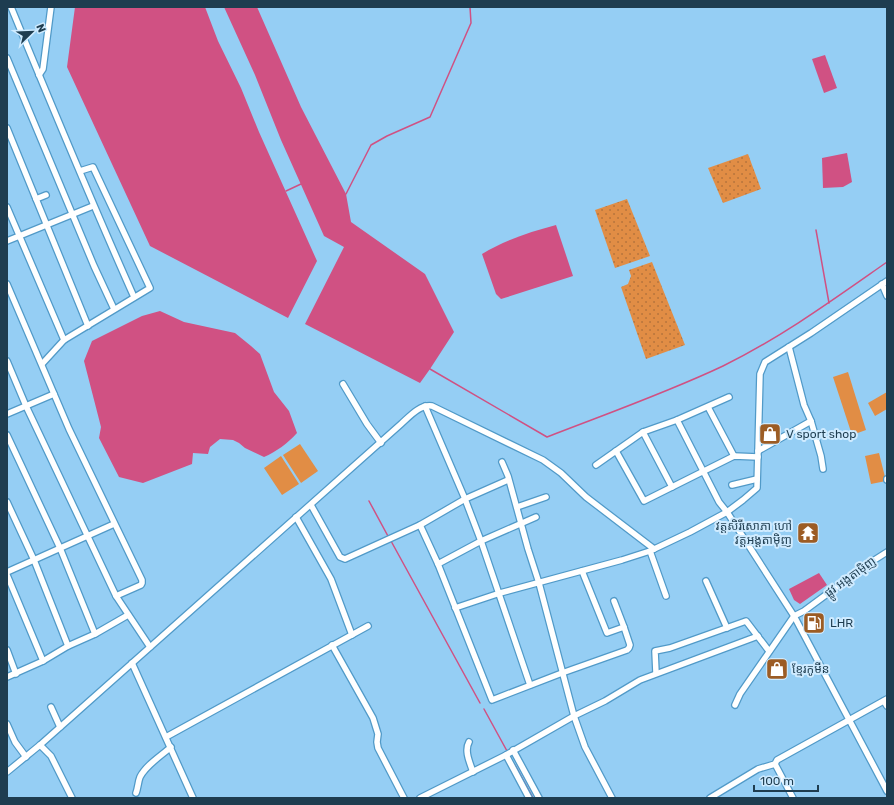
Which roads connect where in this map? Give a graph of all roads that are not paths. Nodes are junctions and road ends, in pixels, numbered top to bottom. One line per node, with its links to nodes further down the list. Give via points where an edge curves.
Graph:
1 (11, 7): 3 (street); 5 (street)
2 (51, 7): 5 (street, via 43,69)
3 (7, 11)
4 (7, 58): 12 (street)
5 (39, 75): 7 (street)
6 (7, 128): 9 (street)
7 (80, 171): 10 (street); 20 (street, via 93,167 150,286)
8 (46, 194): 9 (street)
9 (36, 199): 13 (street)
10 (93, 206): 12 (street); 20 (street)
11 (7, 207): 14 (street)
12 (72, 214): 13 (street); 21 (street)
13 (47, 225): 14 (street); 22 (street)
14 (19, 236): 15 (street); 23 (street)
15 (7, 241)
16 (885, 283): 18 (street); 24 (street)
17 (7, 284): 19 (street)
18 (887, 296)
19 (10, 297): 26 (street)
20 (134, 297): 21 (street)
21 (114, 310): 22 (street)
22 (88, 326): 23 (street)
23 (64, 340): 26 (street)
24 (789, 347): 35 (street, via 804,406); 40 (street, via 764,362 762,367)
25 (7, 361): 30 (street)
26 (42, 364): 28 (street)
27 (343, 384): 38 (street)
28 (54, 394): 30 (street); 60 (street)
29 (729, 397): 32 (street)
30 (26, 406): 33 (street); 62 (street)
31 (425, 406): 38 (street); 52 (street); 65 (street, via 432,406 543,460)
32 (708, 407): 34 (street); 41 (street)
33 (7, 414)
34 (677, 420): 36 (street); 46 (street)
35 (811, 421): 40 (street); 45 (street)
36 (644, 432): 39 (street); 50 (street)
37 (7, 435): 64 (street)
38 (381, 442): 54 (street)
39 (616, 451): 44 (street); 50 (street, via 644,501)
40 (758, 451): 42 (street)
41 (734, 456): 42 (street); 46 (street)
42 (758, 457): 47 (street)
43 (502, 462): 48 (street)
44 (596, 465)
45 (824, 469)
46 (703, 471): 50 (street); 56 (street)
47 (758, 479): 49 (street); 56 (street, via 757,488)
48 (508, 480): 52 (street); 55 (street)
49 (732, 484)
50 (672, 487)
51 (546, 497): 55 (street)
52 (465, 499): 61 (street); 63 (street)
53 (7, 502): 67 (street)
54 (311, 505): 57 (street); 61 (street, via 342,558 345,559)
55 (517, 507): 59 (street)
56 (727, 512): 65 (street); 80 (street)
57 (296, 517): 85 (street, via 331,579); 89 (street)
58 (536, 517): 59 (street)
59 (521, 523): 63 (street); 73 (street)
60 (114, 524): 62 (street); 75 (street, via 142,580 142,583)
61 (420, 525): 68 (street)
62 (87, 536): 64 (street); 75 (street)
63 (481, 541): 68 (street); 74 (street)
64 (60, 548): 67 (street); 84 (street)
65 (652, 550): 69 (street); 76 (street)
66 (887, 552): 80 (street, ផ្លូវ អង្តតាម៉ិញ)
67 (34, 560): 70 (street); 88 (street)
68 (438, 564): 78 (street)
69 (582, 571): 73 (street); 82 (street, via 607,632)
70 (7, 572)
71 (7, 575): 92 (street)
72 (706, 581): 83 (street)
73 (539, 583): 74 (street); 94 (street)
74 (500, 593): 78 (street); 98 (street)
75 (116, 596): 79 (street)
76 (666, 596)
77 (614, 601): 82 (street)
78 (455, 608): 98 (street, via 492,700)
79 (128, 615): 84 (street); 89 (street)
80 (794, 616): 91 (street); 103 (street)
81 (368, 626): 85 (street)
82 (624, 627): 94 (street, via 629,648)
83 (727, 628): 86 (street, via 746,621); 96 (street, via 655,651)
84 (95, 634): 88 (street)
85 (352, 635): 87 (street)
86 (758, 636): 91 (street); 96 (street)
87 (332, 645): 106 (street); 119 (street, via 373,718 378,734 378,748)
88 (68, 646): 92 (street)
89 (150, 647): 93 (street)
90 (7, 650): 95 (street)
91 (769, 651): 100 (street)
92 (43, 661): 95 (street)
93 (132, 663): 105 (street); 106 (street)
94 (562, 673): 98 (street); 102 (street)
95 (16, 674): 97 (street)
96 (656, 674): 102 (street)
97 (7, 677)
98 (530, 685)
99 (886, 702): 103 (street)
100 (735, 705)
101 (52, 707): 105 (street)
102 (574, 716): 110 (street); 123 (street, via 585,747)
103 (849, 720): 112 (street, via 777,760); 115 (street)
104 (7, 724): 111 (street, via 15,742)
105 (60, 727): 108 (street)
106 (166, 737): 109 (street)
107 (469, 742): 114 (street, via 467,750)
108 (40, 745): 111 (street); 117 (street, via 50,756)
109 (171, 747): 116 (street, via 146,768); 118 (street)
110 (509, 752): 114 (street); 121 (street); 122 (street)
111 (26, 757): 113 (street)
112 (775, 764): 124 (street, via 758,769); 125 (street)
113 (7, 772)
114 (473, 772): 120 (street)
115 (887, 791)
116 (136, 793)
117 (72, 798)
118 (193, 798)
119 (404, 798)
120 (420, 798)
121 (529, 798)
122 (539, 798)
123 (612, 798)
124 (710, 798)
125 (793, 798)

